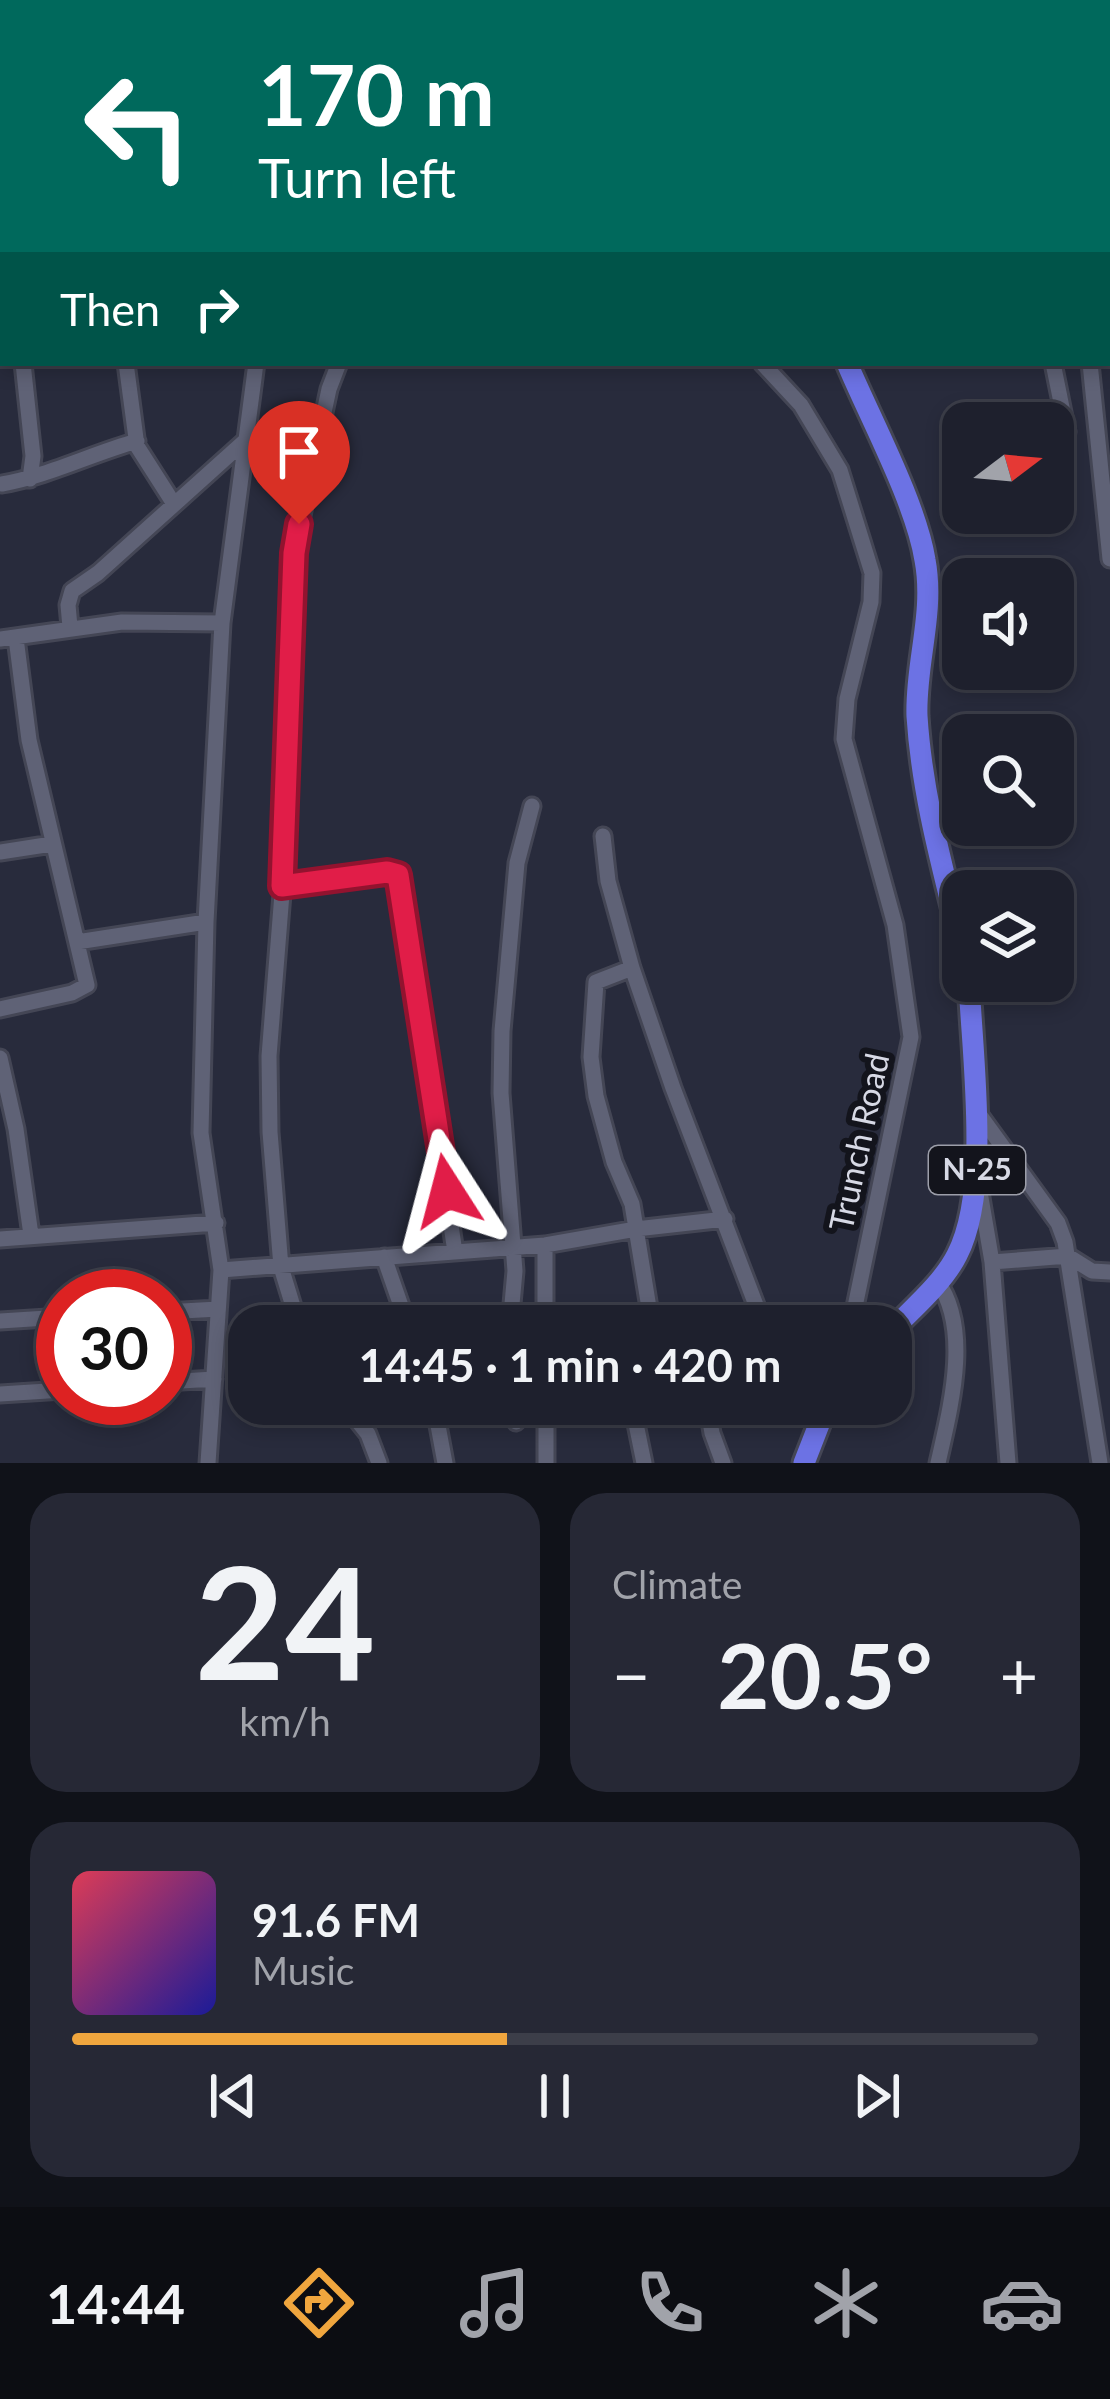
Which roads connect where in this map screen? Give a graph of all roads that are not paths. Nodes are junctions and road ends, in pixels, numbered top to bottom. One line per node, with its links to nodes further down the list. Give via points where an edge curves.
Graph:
1 (22, 366): 12 (street)
2 (126, 366): 11 (street)
3 (256, 366): 10 (street)
4 (338, 366): 24 (street, via 294,553)
5 (765, 366): 55 (street, Trunch Road, via 801,405 840,470 872,572 844,739 895,926 911,1037)
6 (848, 366): 23 (highway, via 925,558 918,727)
7 (1054, 366): 9 (street)
8 (1090, 366): 15 (street)
9 (1061, 402)
10 (247, 439): 14 (street); 16 (street)
11 (136, 442): 12 (street); 14 (street)
12 (30, 479): 13 (street)
13 (2, 484)
14 (174, 504): 17 (street, via 72,591)
15 (1110, 560)
16 (223, 623): 17 (street); 25 (street)
17 (70, 627): 18 (street)
18 (8, 639): 21 (street)
19 (532, 806): 40 (street, via 517,863 502,1031)
20 (603, 836): 27 (street)
21 (52, 844): 22 (street); 26 (street)
22 (0, 852)
23 (943, 870)
24 (282, 886): 41 (street, via 398,875); 45 (street, via 269,1088)
25 (206, 922): 26 (street); 35 (street, via 201,1133)
26 (77, 942): 29 (street, via 82,990)
27 (632, 968): 34 (street); 36 (street, via 596,982 591,1057)
28 (970, 1002): 31 (highway, N-25)
29 (0, 1009)
30 (0, 1058): 32 (street)
31 (974, 1107): 33 (highway, N-25); 42 (street, via 1058,1223)
32 (8, 1131): 37 (street)
33 (977, 1178): 44 (street); 48 (highway, N-25, via 970,1227)
34 (725, 1219): 36 (street); 54 (street)
35 (216, 1223): 37 (street); 46 (street)
36 (636, 1229): 39 (street); 53 (street)
37 (31, 1235): 38 (street)
38 (0, 1238)
39 (545, 1245): 40 (street); 52 (street)
40 (514, 1246): 41 (street); 51 (street)
41 (455, 1252): 43 (street)
42 (1067, 1256): 44 (street); 47 (street); 80 (street)
43 (384, 1257): 45 (street); 50 (street)
44 (992, 1262): 79 (street)
45 (281, 1267): 46 (street); 49 (street)
46 (220, 1270): 57 (street)
47 (1110, 1272)
48 (937, 1281): 56 (highway, N-25); 78 (street, via 951,1301 954,1331)
49 (293, 1305)
50 (401, 1305)
51 (511, 1305)
52 (545, 1305)
53 (649, 1305)
54 (756, 1305)
55 (855, 1305)
56 (912, 1308)
57 (218, 1309): 58 (street); 61 (street)
58 (192, 1310)
59 (36, 1319): 60 (street)
60 (0, 1321)
61 (214, 1378): 62 (street); 71 (street)
62 (192, 1380)
63 (36, 1392): 64 (street)
64 (0, 1394)
65 (361, 1425): 72 (street)
66 (438, 1425): 73 (street)
67 (546, 1425): 74 (street)
68 (636, 1425): 75 (street)
69 (711, 1425): 76 (street)
70 (819, 1425): 77 (highway)
71 (208, 1463)
72 (379, 1463)
73 (446, 1463)
74 (546, 1463)
75 (644, 1463)
76 (723, 1463)
77 (804, 1463)
78 (938, 1463)
79 (1008, 1463)
80 (1100, 1463)

